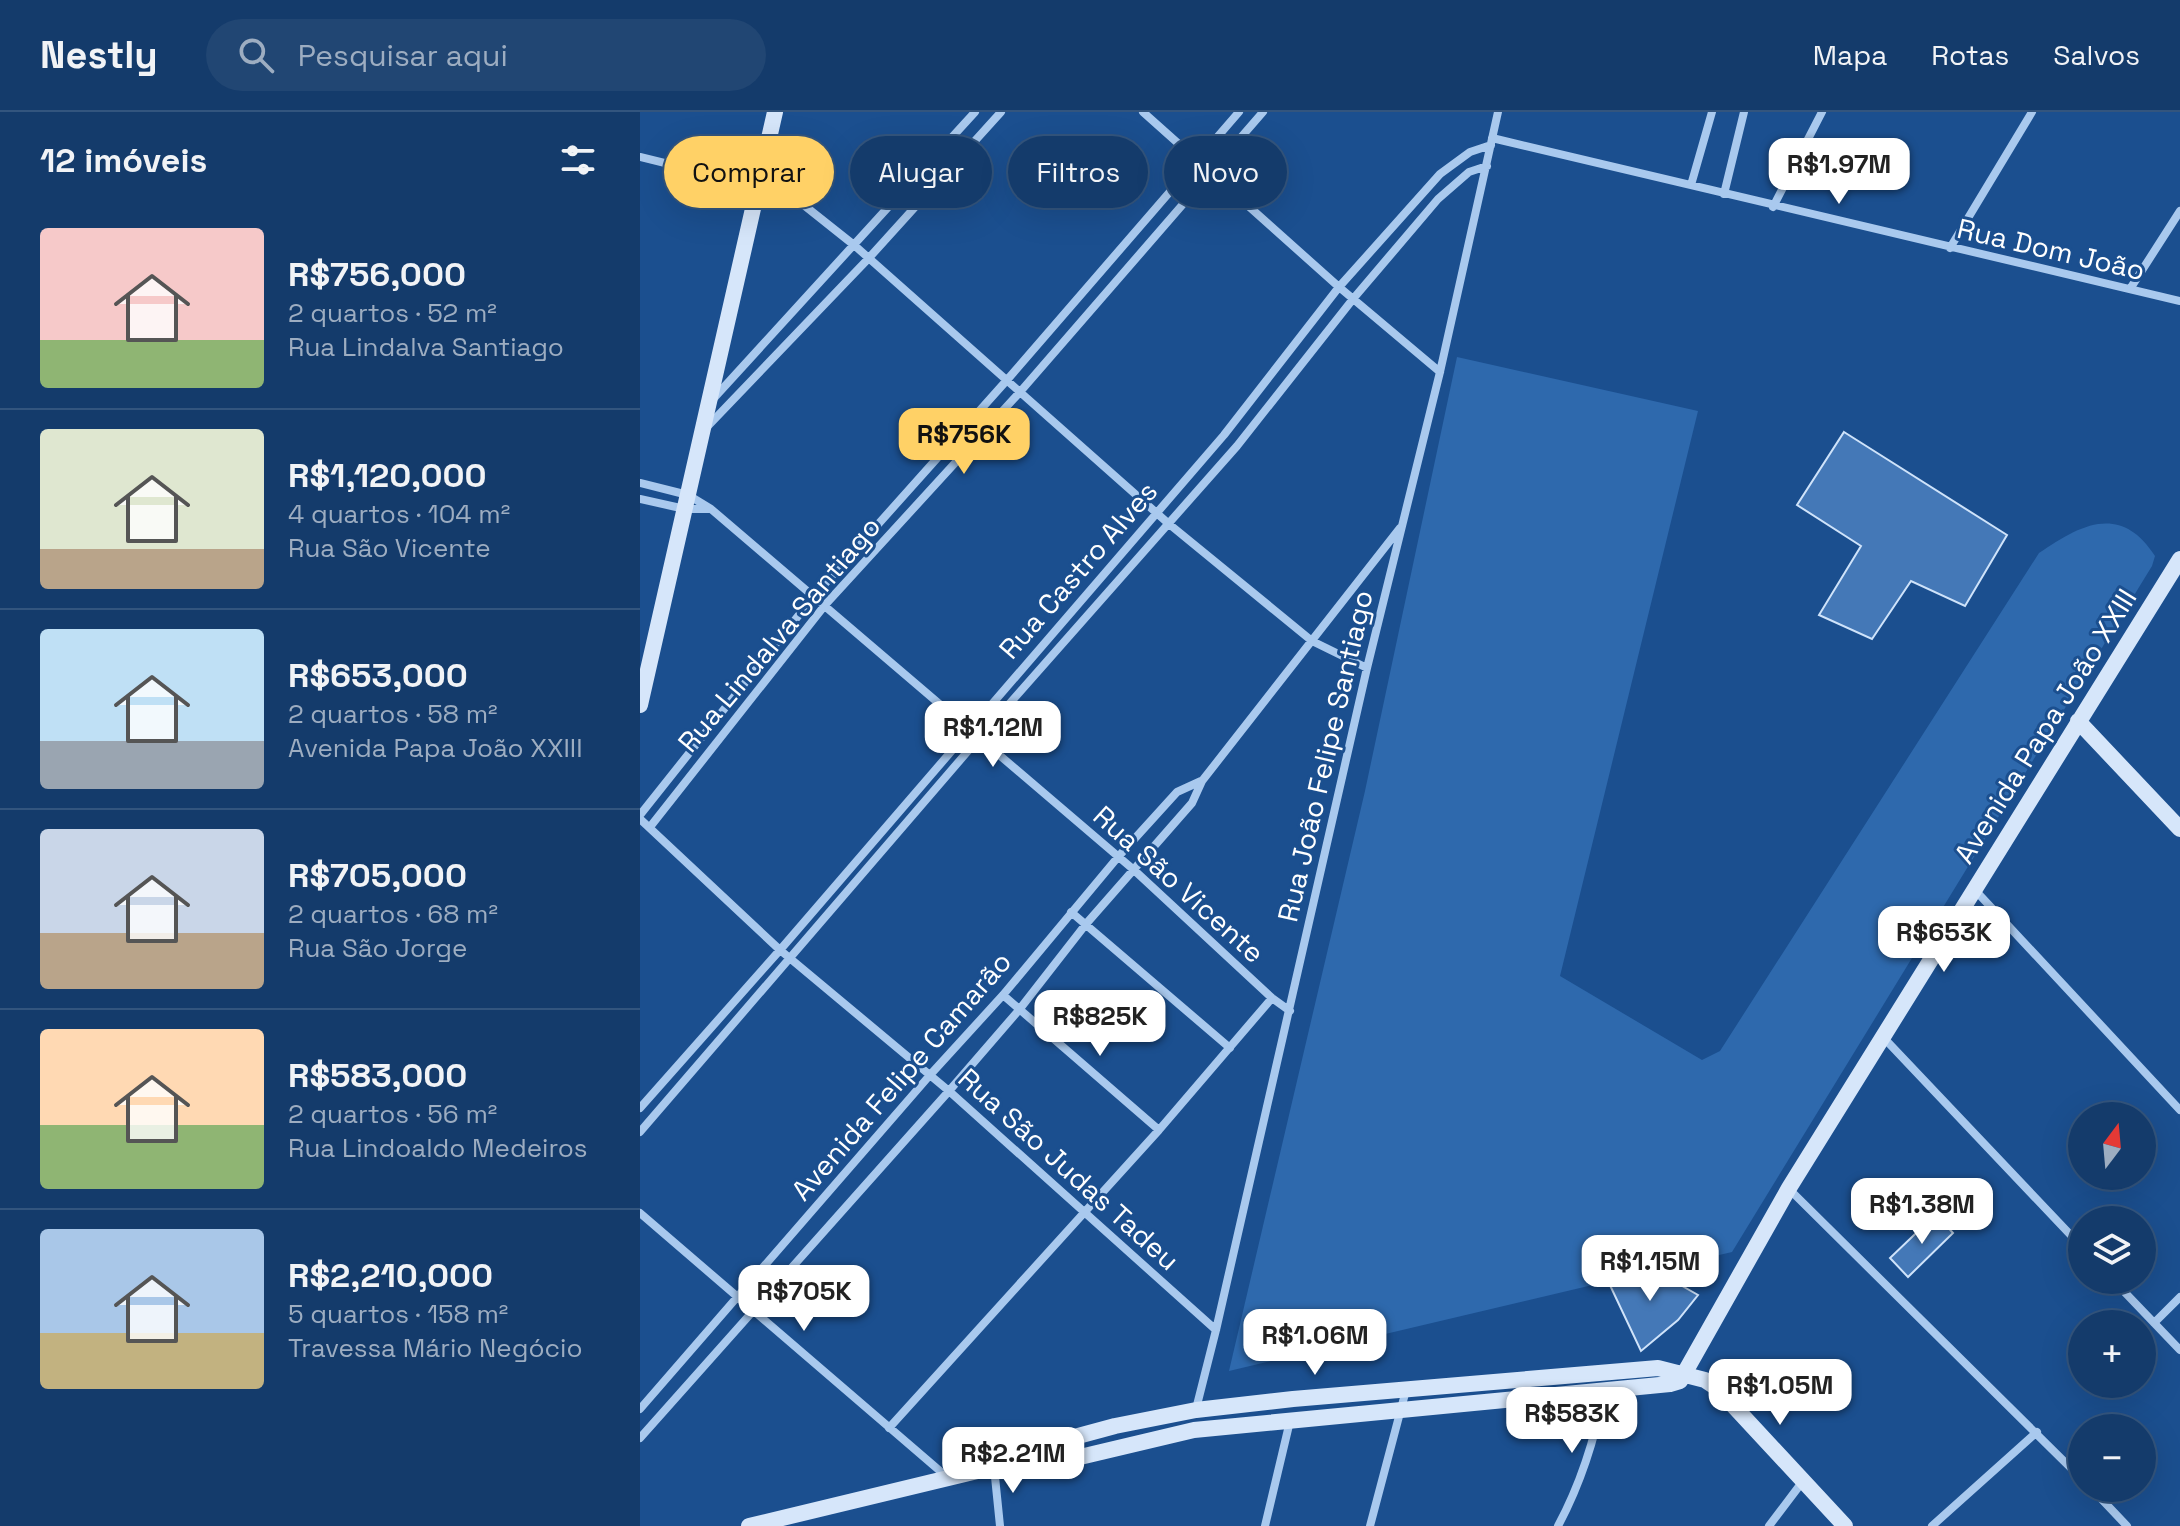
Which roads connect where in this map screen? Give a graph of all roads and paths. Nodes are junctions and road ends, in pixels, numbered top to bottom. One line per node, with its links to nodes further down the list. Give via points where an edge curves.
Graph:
1 (775, 112): 12 (main road)
2 (975, 112): 29 (street)
3 (1001, 112): 31 (street)
4 (1143, 112): 13 (street)
5 (1239, 112): 14 (street, Rua Lindalva Santiago)
6 (1263, 112): 15 (street, Rua Lindalva Santiago)
7 (1498, 112): 16 (street, Rua João Felipe Santiago)
8 (1712, 112): 20 (street)
9 (1744, 112): 21 (street)
10 (1822, 112): 23 (street)
11 (2032, 112): 30 (street)
12 (770, 136)
13 (1171, 136)
14 (1218, 136)
15 (1242, 136)
16 (1492, 142): 19 (street, Rua João Felipe Santiago); 20 (street, Rua Dom João); 32 (street, Rua Castro Alves, via 1440,174)
17 (640, 157): 18 (street)
18 (664, 161)
19 (1487, 166): 34 (street, Rua Castro Alves, via 1454,183); 36 (street, Rua João Felipe Santiago)
20 (1691, 185): 21 (street, Rua Dom João)
21 (1724, 194): 23 (street, Rua Dom João)
22 (1164, 197): 37 (street, Rua Lindalva Santiago)
23 (1773, 207): 30 (street, Rua Dom João)
24 (753, 208): 39 (main road)
25 (801, 208): 29 (street)
26 (1179, 208): 38 (street, Rua Lindalva Santiago)
27 (1252, 208): 32 (street)
28 (2180, 211): 33 (street)
29 (854, 245): 31 (street); 39 (street)
30 (1950, 248): 33 (street, Rua Dom João)
31 (868, 259): 37 (street); 40 (street)
32 (1339, 287): 34 (street); 41 (street, Rua Castro Alves)
33 (2130, 289): 35 (street, Rua Dom João)
34 (1353, 299): 36 (street); 42 (street, Rua Castro Alves)
35 (2180, 301)
36 (1440, 372): 49 (street, Rua João Felipe Santiago)
37 (1007, 380): 38 (street); 51 (street, Rua Lindalva Santiago)
38 (1020, 392): 47 (street); 52 (street, Rua Lindalva Santiago)
39 (709, 403): 40 (main road)
40 (702, 431): 45 (main road)
41 (1224, 435): 42 (street); 47 (street, Rua Castro Alves)
42 (1237, 446): 48 (street, Rua Castro Alves)
43 (640, 483): 45 (street)
44 (640, 499): 45 (street)
45 (686, 502): 46 (street, Rua São Vicente); 46 (street); 55 (main road)
46 (711, 509): 51 (street, Rua São Vicente)
47 (1156, 513): 48 (street); 57 (street, Rua Castro Alves)
48 (1169, 524): 53 (street); 58 (street, Rua Castro Alves)
49 (1402, 526): 53 (street, Avenida Felipe Camarão); 54 (street, Rua João Felipe Santiago)
50 (2180, 559): 56 (main road, Avenida Papa João XXIII)
51 (814, 596): 52 (street, Rua São Vicente); 62 (street, Rua Lindalva Santiago)
52 (825, 605): 57 (street, Rua São Vicente); 63 (street, Rua Lindalva Santiago)
53 (1312, 641): 54 (street); 59 (street, Avenida Felipe Camarão)
54 (1367, 668): 75 (street, Rua João Felipe Santiago)
55 (640, 705)
56 (2078, 721): 64 (main road); 67 (main road, Avenida Papa João XXIII)
57 (970, 728): 58 (street, Rua São Vicente); 60 (street, Rua Castro Alves)
58 (980, 737): 61 (street, Rua Castro Alves); 65 (street, Rua São Vicente)
59 (1202, 781): 65 (street, Avenida Felipe Camarão, via 1177,792); 66 (street, Avenida Felipe Camarão, via 1192,803)
60 (904, 805): 61 (street); 70 (street, Rua Castro Alves)
61 (915, 814): 71 (street, Rua Castro Alves)
62 (640, 817): 63 (street, Rua São Judas Tadeu)
63 (650, 827): 70 (street, Rua São Judas Tadeu)
64 (2180, 829)
65 (1118, 857): 66 (street, Rua São Vicente); 68 (street, Avenida Felipe Camarão)
66 (1134, 870): 69 (street, Avenida Felipe Camarão); 73 (street, Rua São Vicente)
67 (1974, 889): 76 (main road, Avenida Papa João XXIII); 81 (street)
68 (1071, 912): 69 (street); 72 (street, Avenida Felipe Camarão)
69 (1086, 924): 74 (street, Avenida Felipe Camarão); 77 (street)
70 (780, 950): 71 (street, Rua São Judas Tadeu); 80 (street, Rua Castro Alves)
71 (791, 958): 78 (street, Rua São Judas Tadeu); 83 (street, Rua Castro Alves)
72 (1003, 995): 74 (street); 78 (street, Avenida Felipe Camarão)
73 (1272, 998): 75 (street, Rua São Vicente); 77 (street)
74 (1019, 1010): 79 (street, Avenida Felipe Camarão); 82 (street)
75 (1290, 1011): 95 (street, Rua João Felipe Santiago)
76 (1882, 1036): 84 (main road, Avenida Papa João XXIII); 87 (street)
77 (1230, 1048): 82 (street)
78 (930, 1075): 79 (street, Rua São Judas Tadeu); 89 (street, Avenida Felipe Camarão)
79 (949, 1091): 86 (street, Rua São Judas Tadeu); 91 (street, Avenida Felipe Camarão)
80 (640, 1108)
81 (2180, 1110)
82 (1159, 1130): 86 (street)
83 (640, 1132)
84 (1789, 1188): 97 (main road, Avenida Papa João XXIII); 105 (street)
85 (640, 1213): 89 (street)
86 (1084, 1214): 95 (street, Rua São Judas Tadeu); 104 (street)
87 (2068, 1232)
88 (2126, 1294): 92 (street)
89 (737, 1297): 91 (street); 100 (street, Avenida Felipe Camarão)
90 (2180, 1297): 93 (street)
91 (752, 1309): 104 (street); 106 (street, Avenida Felipe Camarão)
92 (2142, 1310)
93 (2156, 1321)
94 (2156, 1325): 96 (street)
95 (1216, 1330): 101 (street, Rua João Felipe Santiago)
96 (2180, 1350)
97 (1684, 1373): 98 (main road, via 1658,1368); 99 (main road, via 1675,1383); 110 (main road, via 1717,1388)
98 (1406, 1390): 101 (main road); 102 (street)
99 (1604, 1390): 102 (main road); 116 (street, via 1587,1461)
100 (640, 1409)
101 (1196, 1410): 108 (main road, via 1015,1453)
102 (1400, 1411): 103 (main road); 115 (street)
103 (1290, 1420): 108 (main road, via 1194,1430 1021,1471); 114 (street)
104 (889, 1428): 109 (street)
105 (2037, 1432): 107 (street); 119 (street)
106 (640, 1438)
107 (2068, 1464)
108 (994, 1467): 109 (main road); 113 (street)
109 (948, 1477): 112 (main road)
110 (1803, 1481): 117 (street); 118 (main road)
111 (2104, 1502): 120 (street)
112 (749, 1526)
113 (1000, 1526)
114 (1265, 1526)
115 (1370, 1526)
116 (1558, 1526)
117 (1769, 1526)
118 (1845, 1526)
119 (1932, 1526)
120 (2127, 1526)

